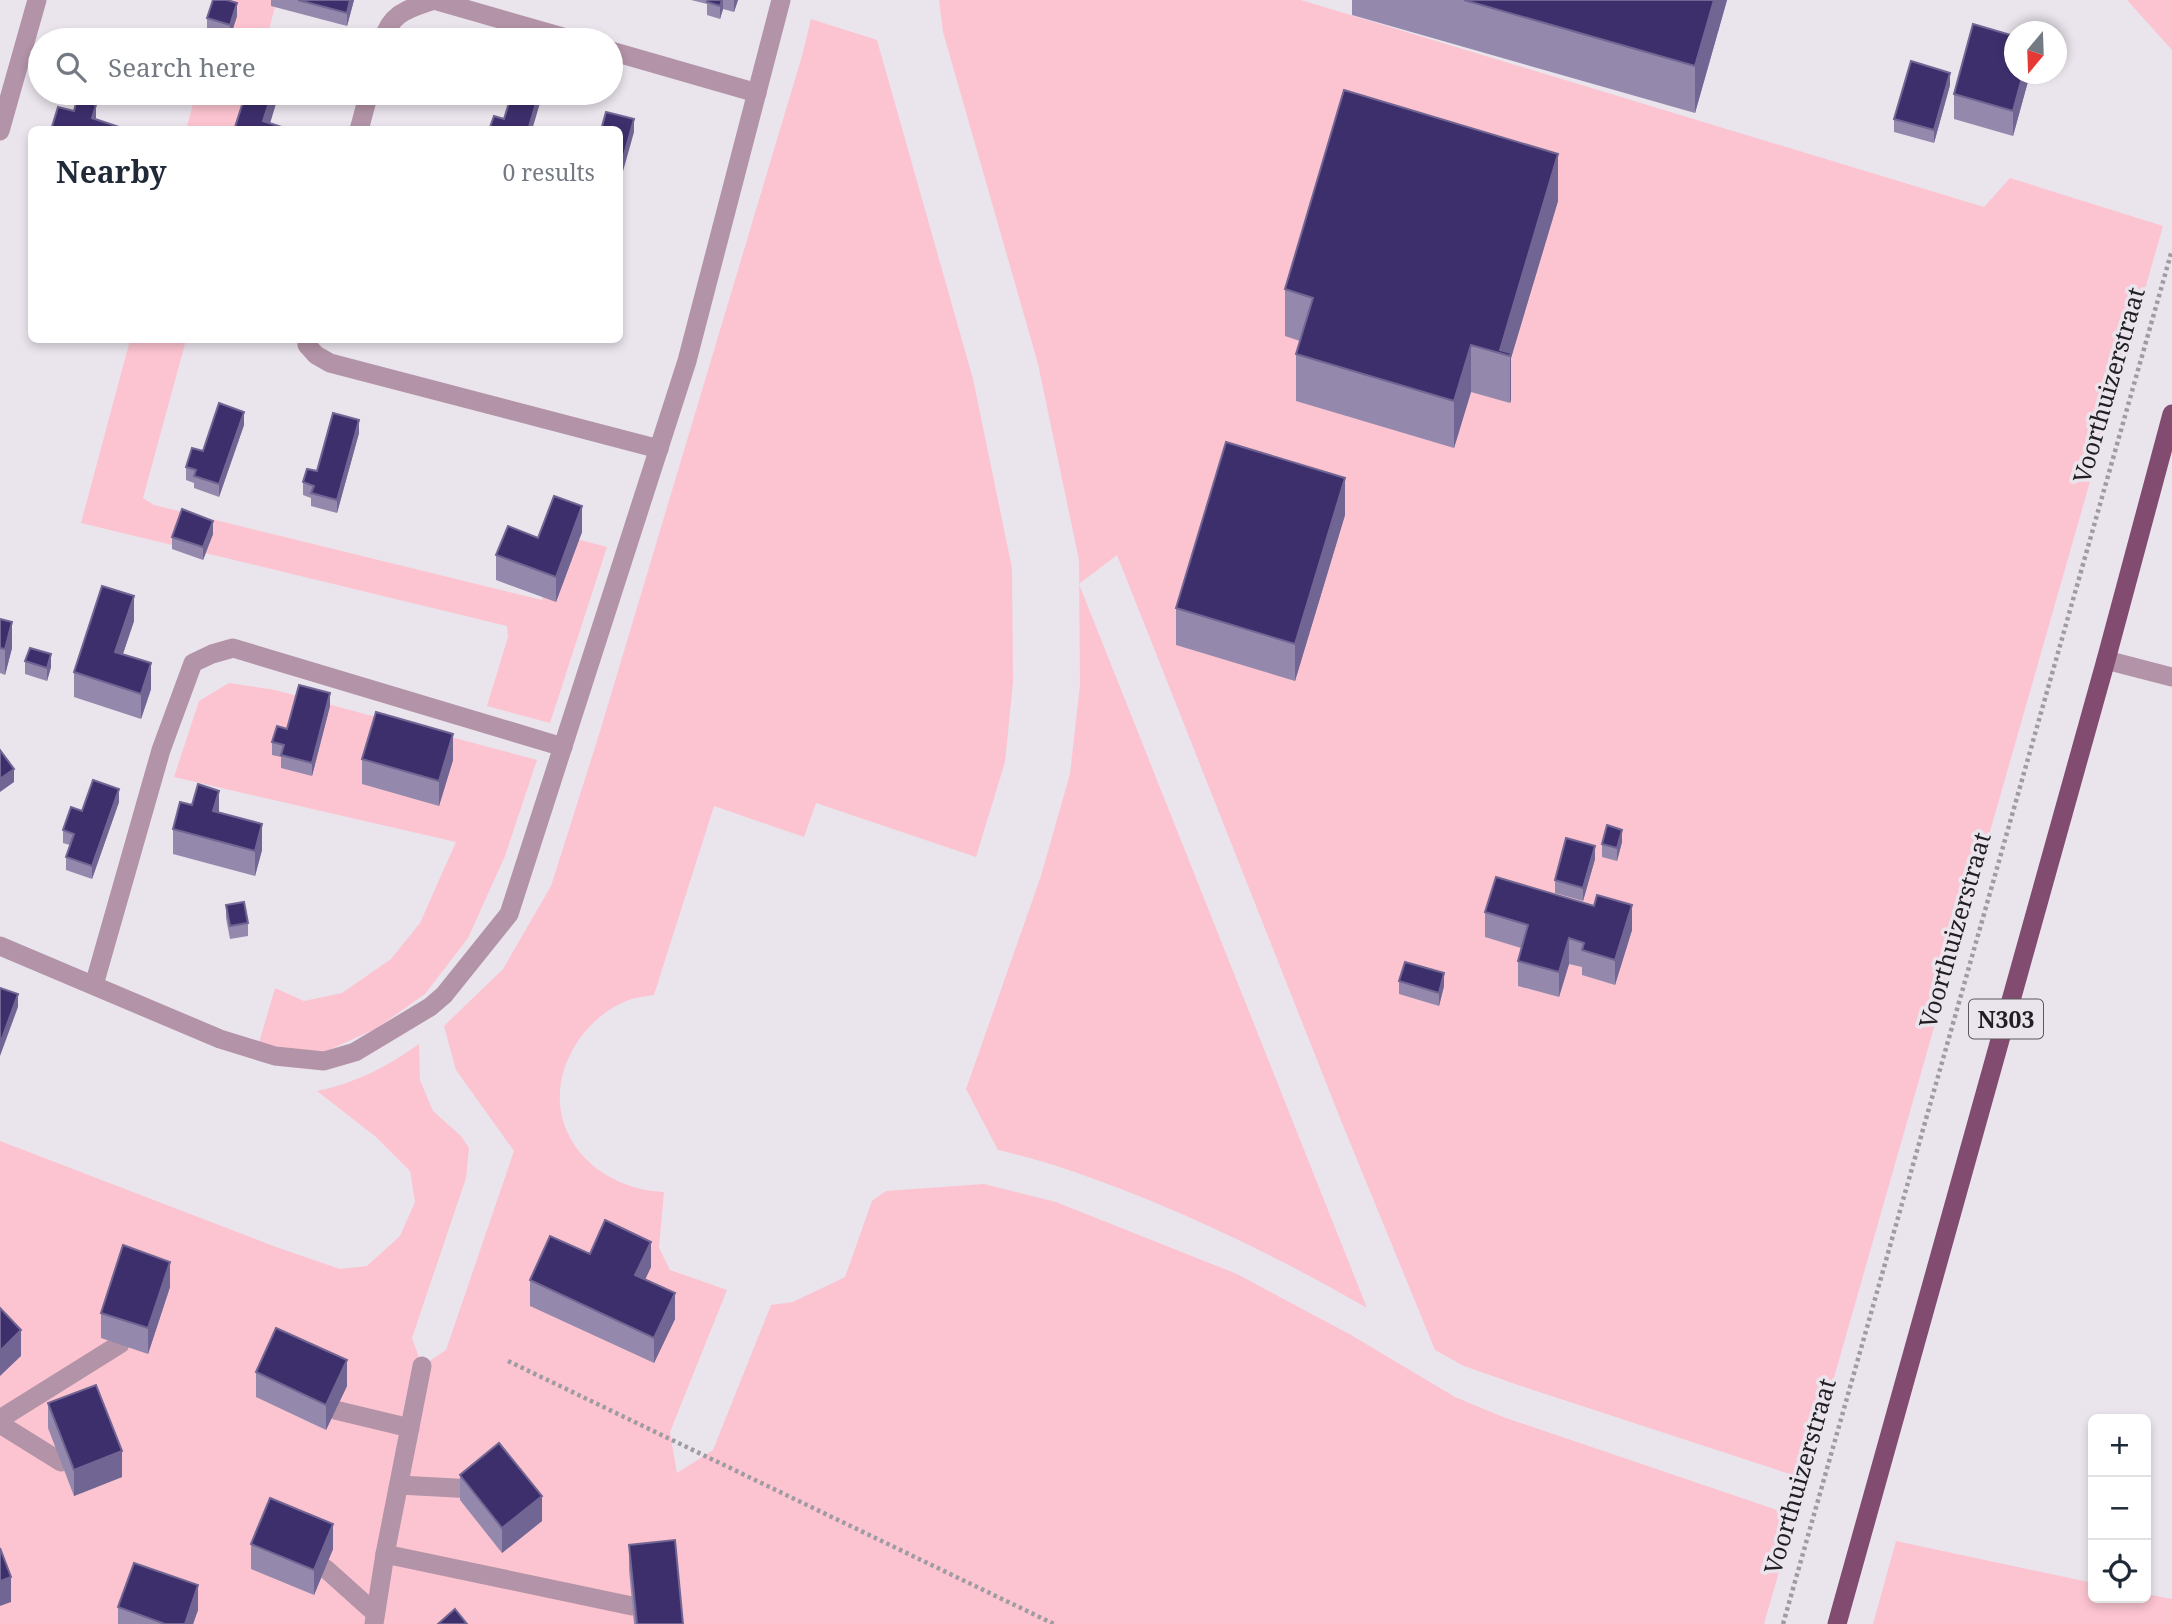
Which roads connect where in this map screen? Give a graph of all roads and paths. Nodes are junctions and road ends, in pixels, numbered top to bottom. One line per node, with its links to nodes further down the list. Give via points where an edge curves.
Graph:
1 (37, 0): 4 (street)
2 (434, 0): 5 (street, via 401,12); 6 (street)
3 (781, 0): 9 (street)
4 (29, 28)
5 (389, 28)
6 (531, 28)
7 (28, 32): 12 (street)
8 (623, 54): 9 (street)
9 (757, 93): 16 (street, via 687,361)
10 (366, 105): 11 (street)
11 (360, 126)
12 (0, 131)
13 (2172, 250): 36 (path, Voorthuizerstraat)
14 (307, 343): 16 (street, via 330,363)
15 (2172, 414): 17 (main road, N303)
16 (659, 449): 19 (street)
17 (2106, 660): 18 (street); 37 (main road, N303)
18 (2172, 677)
19 (563, 747): 21 (street, via 509,914 444,995 355,1052 324,1061 275,1056 220,1039); 21 (street, via 233,648 193,663 161,750)
20 (0, 946): 21 (street)
21 (94, 985)
22 (120, 1344): 26 (street)
23 (508, 1362): 35 (path)
24 (422, 1366): 27 (street)
25 (335, 1410): 27 (street)
26 (0, 1421): 28 (street)
27 (410, 1429): 29 (street)
28 (61, 1462)
29 (399, 1485): 30 (street); 31 (street)
30 (474, 1489)
31 (385, 1554): 33 (street); 34 (street)
32 (326, 1569): 34 (street)
33 (632, 1606)
34 (374, 1618)
35 (1054, 1624)
36 (1783, 1624)
37 (1837, 1624)

